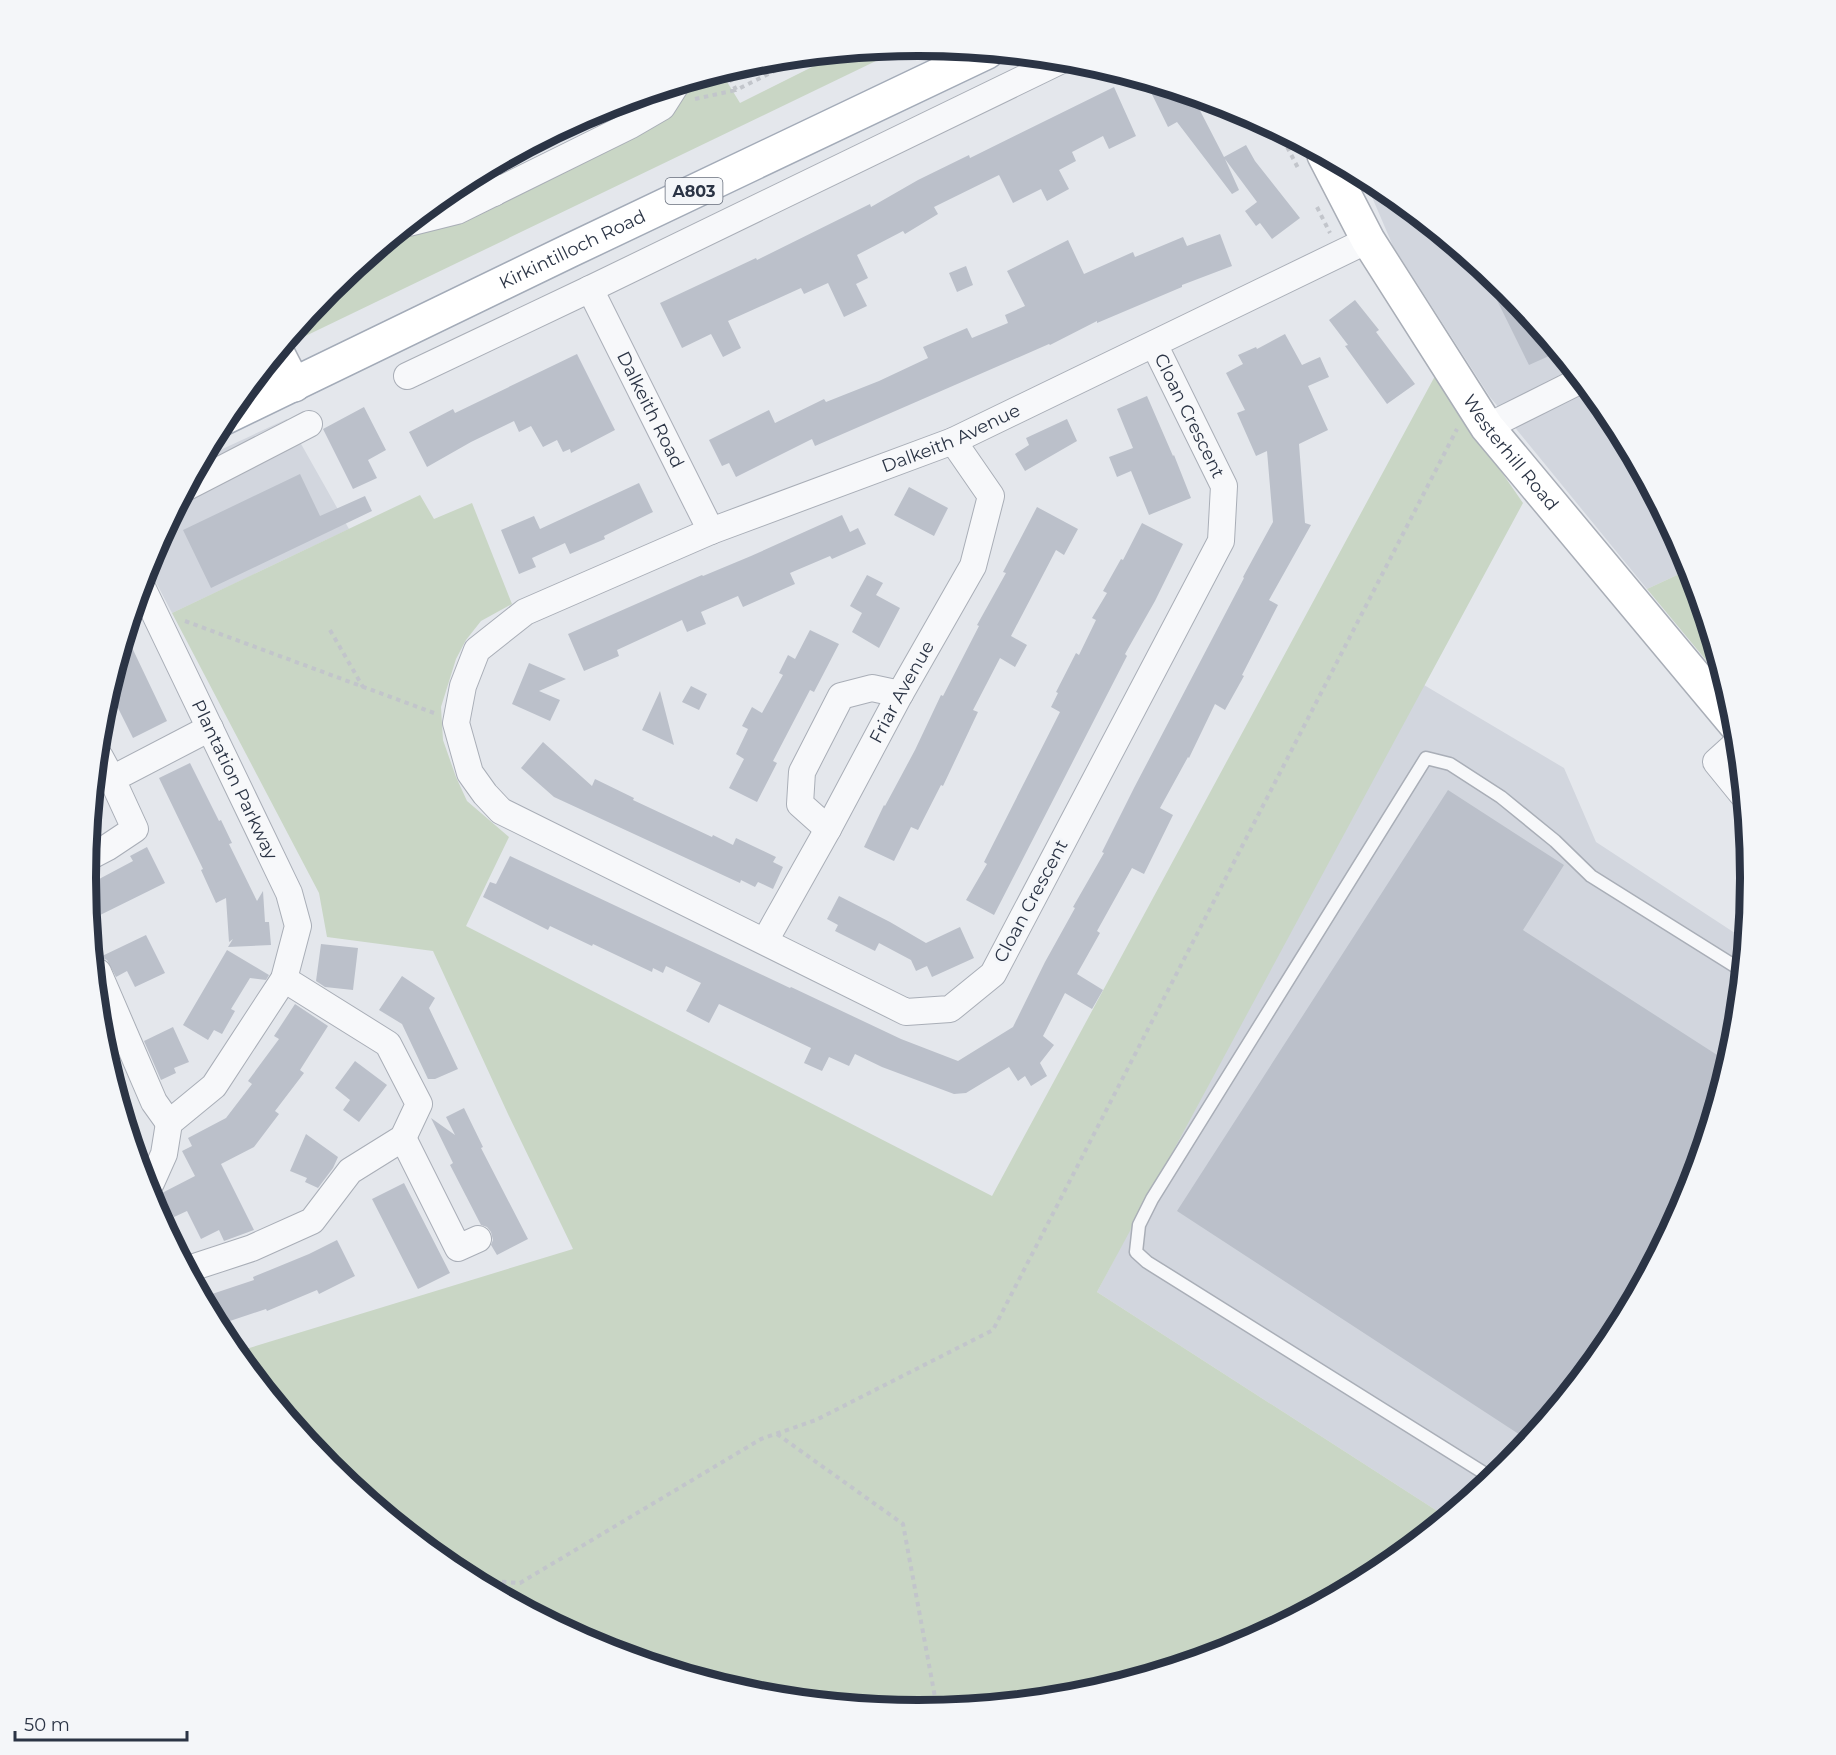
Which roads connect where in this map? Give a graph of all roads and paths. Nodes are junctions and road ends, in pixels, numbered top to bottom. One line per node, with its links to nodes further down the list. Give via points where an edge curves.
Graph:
1 (976, 57): 15 (main road, Kirkintilloch Road / A803)
2 (782, 67): 4 (path, via 736,90)
3 (1048, 67): 10 (street)
4 (730, 78)
5 (670, 94): 7 (street, via 662,107 631,125)
6 (1330, 167): 9 (main road, Westerhill Road)
7 (489, 181): 8 (street, via 457,211)
8 (427, 218)
9 (1368, 240): 11 (street, Dalkeith Avenue); 17 (main road, Westerhill Road)
10 (590, 289): 13 (street); 21 (street, Dalkeith Road)
11 (1154, 344): 19 (street, Dalkeith Avenue); 37 (street, Cloan Crescent, via 1224,486 1221,542 993,974 950,1009 906,1012)
12 (281, 359): 15 (main road)
13 (407, 376)
14 (1574, 382): 17 (street)
15 (294, 385): 16 (main road, Kirkintilloch Road / A803)
16 (244, 409)
17 (1479, 414): 28 (main road, Westerhill Road); 46 (path, via 993,1330 816,1420)
18 (309, 424): 20 (street)
19 (953, 441): 21 (street, Dalkeith Avenue); 27 (street, Friar Avenue, via 991,496 973,566)
20 (198, 482)
21 (711, 531): 24 (street, Dalkeith Avenue)
22 (146, 596): 23 (street, Plantation Parkway)
23 (153, 609): 26 (path); 30 (street, Plantation Parkway)
24 (525, 612): 29 (street, Cloan Crescent, via 477,650 463,686)
25 (330, 630): 26 (path)
26 (364, 687): 29 (path)
27 (900, 694): 35 (street, Friar Avenue); 35 (street, via 872,688 841,696 802,772 800,804)
28 (1722, 708)
29 (457, 721): 37 (street, Cloan Crescent, via 470,773 501,811)
30 (210, 728): 33 (street); 39 (street, Plantation Parkway, via 290,893 298,926)
31 (1730, 750): 34 (street, via 1716,762)
32 (104, 764): 33 (street)
33 (112, 779): 36 (street, via 135,829)
34 (1734, 785)
35 (828, 829): 37 (street, Friar Avenue)
36 (97, 853)
37 (765, 942)
38 (1735, 966): 47 (lane, via 1591,876 1502,797 1450,764 1426,758 1139,1225 1136,1252 1147,1262)
39 (284, 979): 41 (street, Plantation Parkway, via 214,1086); 42 (street, via 388,1044 419,1104)
40 (103, 983): 41 (street, via 154,1102)
41 (169, 1123): 43 (street, via 164,1154)
42 (403, 1137): 44 (street, via 458,1248); 45 (street, via 350,1171 312,1221 252,1248)
43 (153, 1177)
44 (478, 1239)
45 (195, 1267)
46 (776, 1434): 48 (path, via 761,1439 520,1583); 49 (path, via 903,1524)
47 (1484, 1473)
48 (494, 1581)
49 (935, 1699)

